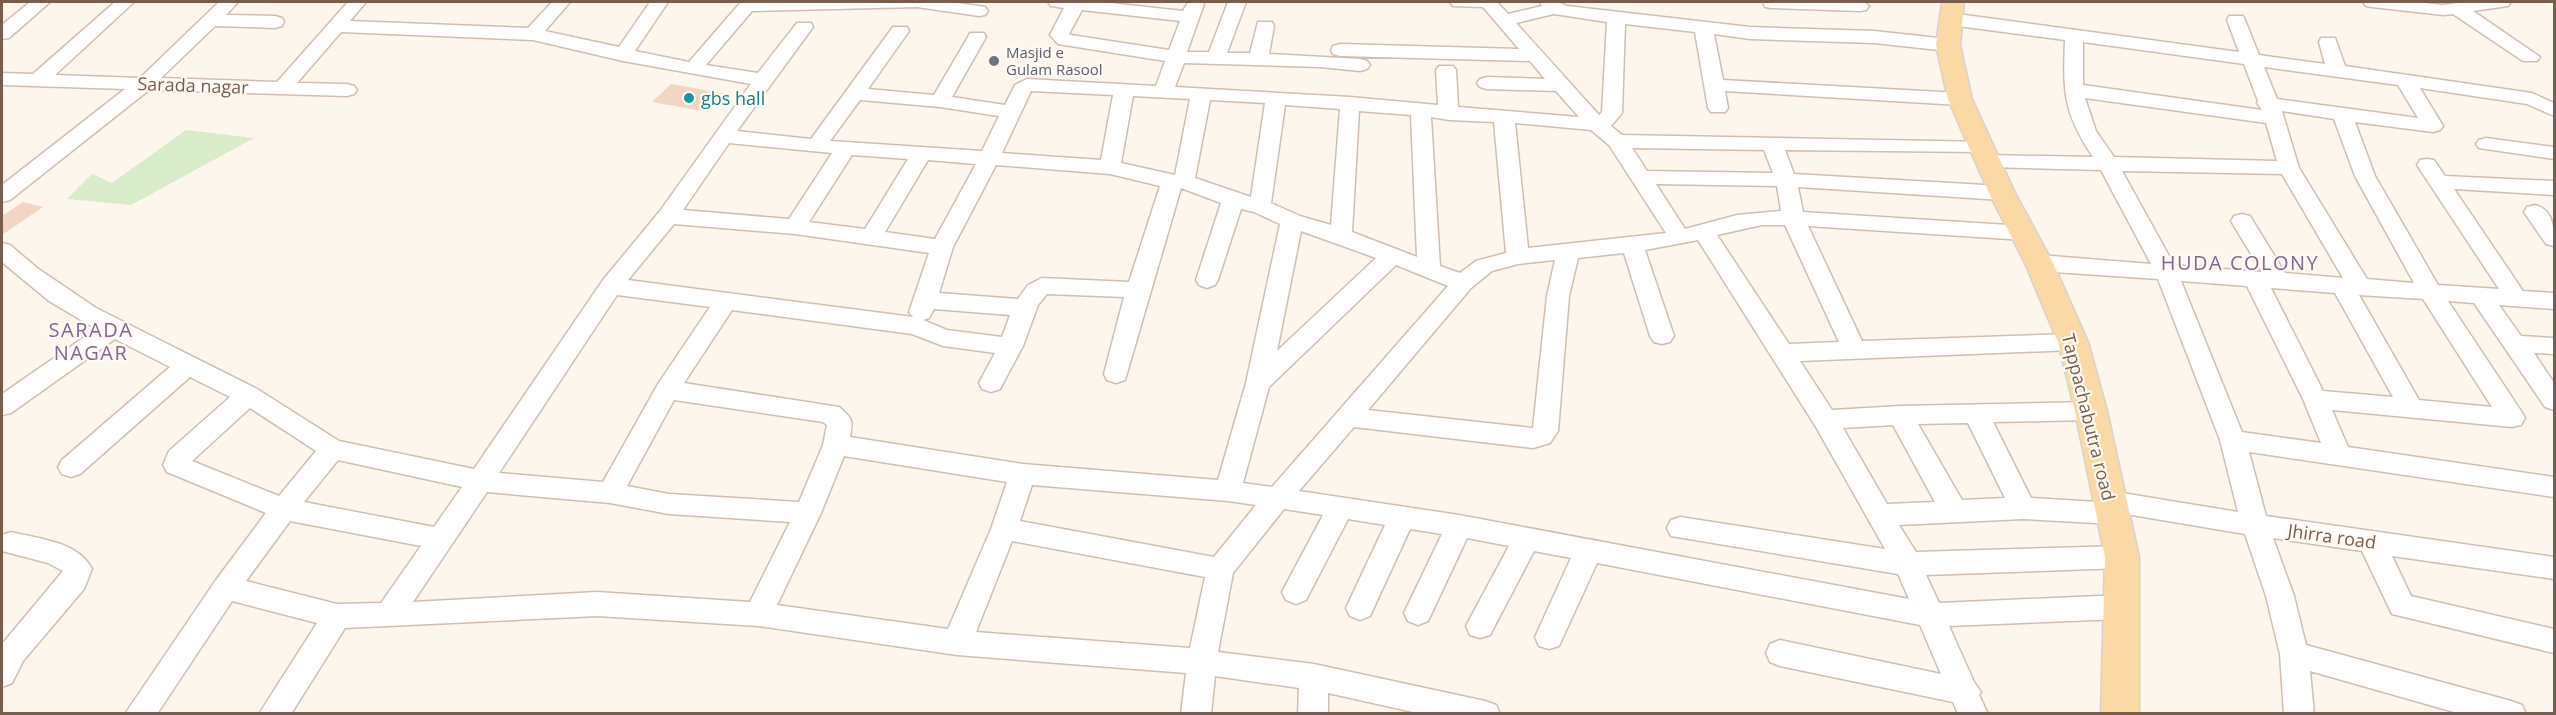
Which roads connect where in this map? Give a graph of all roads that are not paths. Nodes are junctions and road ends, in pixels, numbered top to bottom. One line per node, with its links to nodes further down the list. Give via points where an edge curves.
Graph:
1 (41, 2): 33 (street)
2 (125, 2): 55 (street)
3 (229, 2): 23 (street)
4 (357, 2): 28 (street)
5 (561, 2): 34 (street)
6 (659, 2): 43 (street)
7 (1070, 2): 16 (street); 40 (street, via 1059,35)
8 (1237, 2): 47 (street)
9 (1459, 2): 10 (street)
10 (1488, 2): 24 (street)
11 (1771, 2): 15 (street); 35 (street)
12 (2372, 2): 19 (street)
13 (2502, 2): 19 (street)
14 (748, 4): 21 (street, via 917,2); 51 (street)
15 (1860, 4): 38 (street)
16 (1101, 5): 18 (street); 40 (street)
17 (1552, 5): 22 (street, via 1563,11); 24 (street)
18 (1145, 7): 20 (street); 42 (street)
19 (2443, 7): 46 (street)
20 (1193, 9): 45 (street)
21 (979, 11)
22 (1616, 19): 31 (street); 83 (street, via 1612,113)
23 (210, 20): 26 (street); 58 (street)
24 (1504, 20): 44 (street)
25 (2236, 20): 49 (street)
26 (275, 22)
27 (1950, 22): 36 (street); 38 (street); 71 (main road, Tappachabutra road)
28 (336, 26): 34 (street); 62 (street)
29 (1265, 26): 48 (street)
30 (804, 27): 56 (street)
31 (1704, 29): 35 (street); 60 (street)
32 (900, 31): 68 (street)
33 (2, 33)
34 (534, 34): 43 (street)
35 (1782, 34): 38 (street)
36 (2074, 36): 49 (street); 64 (street)
37 (977, 37): 73 (street)
38 (1874, 37)
39 (2328, 42): 53 (street)
40 (1084, 43): 42 (street)
41 (1340, 50): 44 (street)
42 (1128, 51): 45 (street)
43 (623, 55): 51 (street)
44 (1534, 55): 61 (street)
45 (1175, 57): 47 (street); 67 (street)
46 (2530, 57)
47 (1216, 58): 48 (street)
48 (1258, 60): 50 (street)
49 (2250, 60): 53 (street); 76 (street)
50 (1360, 65)
51 (693, 69): 56 (street)
52 (1446, 70): 80 (street)
53 (2337, 71): 57 (street)
54 (2, 79): 55 (street, Sarada nagar)
55 (39, 79): 58 (street, Sarada nagar)
56 (763, 80): 85 (street)
57 (2405, 80): 72 (street); 81 (street, via 2433,126)
58 (145, 83): 62 (street, Sarada nagar); 99 (street)
59 (1487, 83): 61 (street)
60 (1715, 84): 71 (street); 75 (street)
61 (1561, 85): 83 (street)
62 (282, 88): 63 (street, Sarada nagar)
63 (347, 90)
64 (2073, 90): 76 (street); 95 (street, via 2086,131)
65 (2554, 90): 72 (street)
66 (1124, 91): 67 (street); 78 (street, via 1034,84 1022,89); 96 (street)
67 (1164, 91): 69 (street)
68 (857, 94): 73 (street); 89 (street)
69 (1201, 94): 70 (street); 102 (street)
70 (1276, 98): 74 (street); 107 (street)
71 (1960, 99): 91 (main road, Tappachabutra road)
72 (2532, 99): 77 (street); 84 (street)
73 (940, 101): 78 (street)
74 (1350, 104): 79 (street); 116 (street)
75 (1718, 108)
76 (2271, 110): 81 (street); 97 (street)
77 (2554, 110)
78 (1011, 112): 94 (street)
79 (1421, 112): 80 (street); 127 (street)
80 (1449, 114): 82 (street)
81 (2342, 114): 135 (street, via 2365,176)
82 (1504, 118): 83 (street); 125 (street)
83 (1596, 124): 86 (street)
84 (2554, 126)
85 (723, 136): 89 (street); 109 (street)
86 (1617, 141): 87 (street); 100 (street)
87 (1772, 144): 91 (street); 101 (street)
88 (2486, 144): 92 (street)
89 (816, 146): 90 (street)
90 (846, 148): 93 (street); 113 (street)
91 (1983, 153): 95 (street); 104 (main road, Tappachabutra road)
92 (2554, 153)
93 (921, 155): 94 (street); 118 (street)
94 (989, 159): 96 (street); 121 (street)
95 (2107, 162): 97 (street); 128 (street)
96 (1110, 167): 102 (street)
97 (2289, 168): 133 (street)
98 (2, 172): 99 (street)
99 (30, 174): 105 (street)
100 (1641, 177): 101 (street); 117 (street)
101 (1786, 180): 104 (street); 110 (street)
102 (1178, 182): 106 (street); 134 (street)
103 (2554, 188): 137 (street, via 2434,173)
104 (2002, 193): 115 (main road, Tappachabutra road)
105 (2, 195)
106 (1233, 200): 107 (street); 129 (street)
107 (1260, 206): 111 (street)
108 (2535, 212): 119 (street)
109 (668, 216): 113 (street); 132 (street)
110 (1793, 218): 114 (street, via 1745,221); 115 (street); 149 (street)
111 (1292, 221): 116 (street); 154 (street)
112 (2242, 221): 130 (street)
113 (795, 227): 118 (street)
114 (1704, 232): 117 (street); 150 (street)
115 (2024, 233): 126 (main road, Tappachabutra road)
116 (1341, 236): 124 (street)
117 (1680, 238): 120 (street)
118 (870, 239): 121 (street)
119 (2554, 239)
120 (1632, 245): 123 (street); 144 (street)
121 (942, 247): 139 (street)
122 (2, 250): 143 (street, via 23,271)
123 (1569, 251): 125 (street); 164 (street, via 1558,296 1545,431 1541,436)
124 (1391, 257): 127 (street); 154 (street)
125 (1518, 257): 131 (street, via 1484,266)
126 (2039, 263): 128 (street); 145 (main road, Tappachabutra road)
127 (1429, 271): 131 (street)
128 (2166, 271): 130 (street); 166 (street)
129 (1206, 280)
130 (2266, 280): 133 (street); 158 (street)
131 (1463, 283): 164 (street)
132 (611, 285): 138 (street); 172 (street)
133 (2352, 286): 135 (street); 160 (street)
134 (1138, 290): 141 (street, via 1042,286); 152 (street)
135 (2431, 293): 136 (street); 160 (street, via 2512,418)
136 (2481, 296): 137 (street); 146 (street)
137 (2517, 299): 140 (street)
138 (727, 300): 142 (street); 155 (street)
139 (926, 300): 141 (street); 142 (street)
140 (2554, 301)
141 (1025, 308): 147 (street)
142 (916, 326): 147 (street, via 943,338)
143 (112, 329): 151 (street); 159 (street)
144 (1662, 336)
145 (2073, 342): 149 (street); 161 (main road, Tappachabutra road)
146 (2514, 344): 148 (street); 156 (street)
147 (1011, 346): 153 (street)
148 (2554, 346)
149 (1855, 351): 150 (street)
150 (1784, 353): 165 (street)
151 (188, 365): 157 (street); 170 (street)
152 (1116, 374)
153 (991, 383)
154 (1258, 383): 174 (street)
155 (667, 390): 167 (street, via 830,414 840,422); 175 (street)
156 (2551, 390)
157 (248, 395): 168 (street); 180 (street, via 178,458 176,465)
158 (2315, 399): 160 (street); 169 (street)
159 (2, 406)
160 (2412, 409)
161 (2091, 411): 162 (street); 178 (main road, Tappachabutra road)
162 (1976, 412): 163 (street); 179 (street)
163 (1900, 415): 165 (street); 182 (street)
164 (1350, 417): 176 (street)
165 (1825, 420): 183 (street)
166 (2233, 440): 169 (street); 185 (street)
167 (836, 445): 171 (street); 181 (street)
168 (332, 449): 172 (street); 180 (street)
169 (2338, 454): 173 (street)
170 (71, 467)
171 (1023, 474): 174 (street); 188 (street)
172 (480, 481): 175 (street); 189 (street)
173 (2554, 487)
174 (1228, 491): 176 (street)
175 (610, 493): 181 (street, via 669,504)
176 (1276, 500): 177 (street); 197 (street)
177 (1341, 507): 184 (street); 199 (street)
178 (2111, 507): 179 (street, Jhirra road); 185 (street, Jhirra road); 194 (main road, Tappachabutra road)
179 (2023, 508): 182 (street, Jhirra road)
180 (284, 509): 189 (street); 198 (street)
181 (808, 513): 203 (street)
182 (1955, 513): 183 (street, Jhirra road)
183 (1881, 515): 195 (street)
184 (1402, 517): 186 (street); 201 (street)
185 (2255, 525): 191 (street, Jhirra road); 212 (street, via 2280,596)
186 (1459, 526): 190 (street); 202 (street)
187 (1680, 528): 195 (street)
188 (1004, 529): 197 (street); 210 (street)
189 (441, 539): 204 (street)
190 (1526, 540): 193 (street); 207 (street)
191 (2371, 542): 196 (street, Jhirra road); 209 (street, via 2402,606)
192 (11, 543): 214 (street, via 64,557 78,569 74,581 13,652)
193 (1588, 552): 205 (street); 208 (street)
194 (2122, 557): 195 (street); 200 (main road, Tappachabutra road)
195 (1908, 564): 205 (street)
196 (2554, 568)
197 (1220, 569): 213 (street)
198 (226, 588): 206 (street); 217 (street)
199 (1296, 592)
200 (2121, 607): 205 (street); 222 (main road, Tappachabutra road)
201 (1360, 608)
202 (1418, 613)
203 (758, 614): 204 (street, via 597,604); 210 (street)
204 (389, 615): 206 (street)
205 (1930, 615): 216 (street)
206 (337, 616): 218 (street)
207 (1479, 627)
208 (1549, 637)
209 (2554, 641)
210 (957, 643): 213 (street)
211 (1780, 653): 216 (street)
212 (2294, 654): 223 (street); 224 (street)
213 (1202, 662): 215 (street); 219 (street)
214 (2, 674)
215 (1314, 677): 220 (street); 221 (street)
216 (1970, 703)
217 (140, 714)
218 (274, 714)
219 (1196, 714)
220 (1313, 714)
221 (1485, 714)
222 (2120, 714)
223 (2299, 714)
224 (2511, 714)

